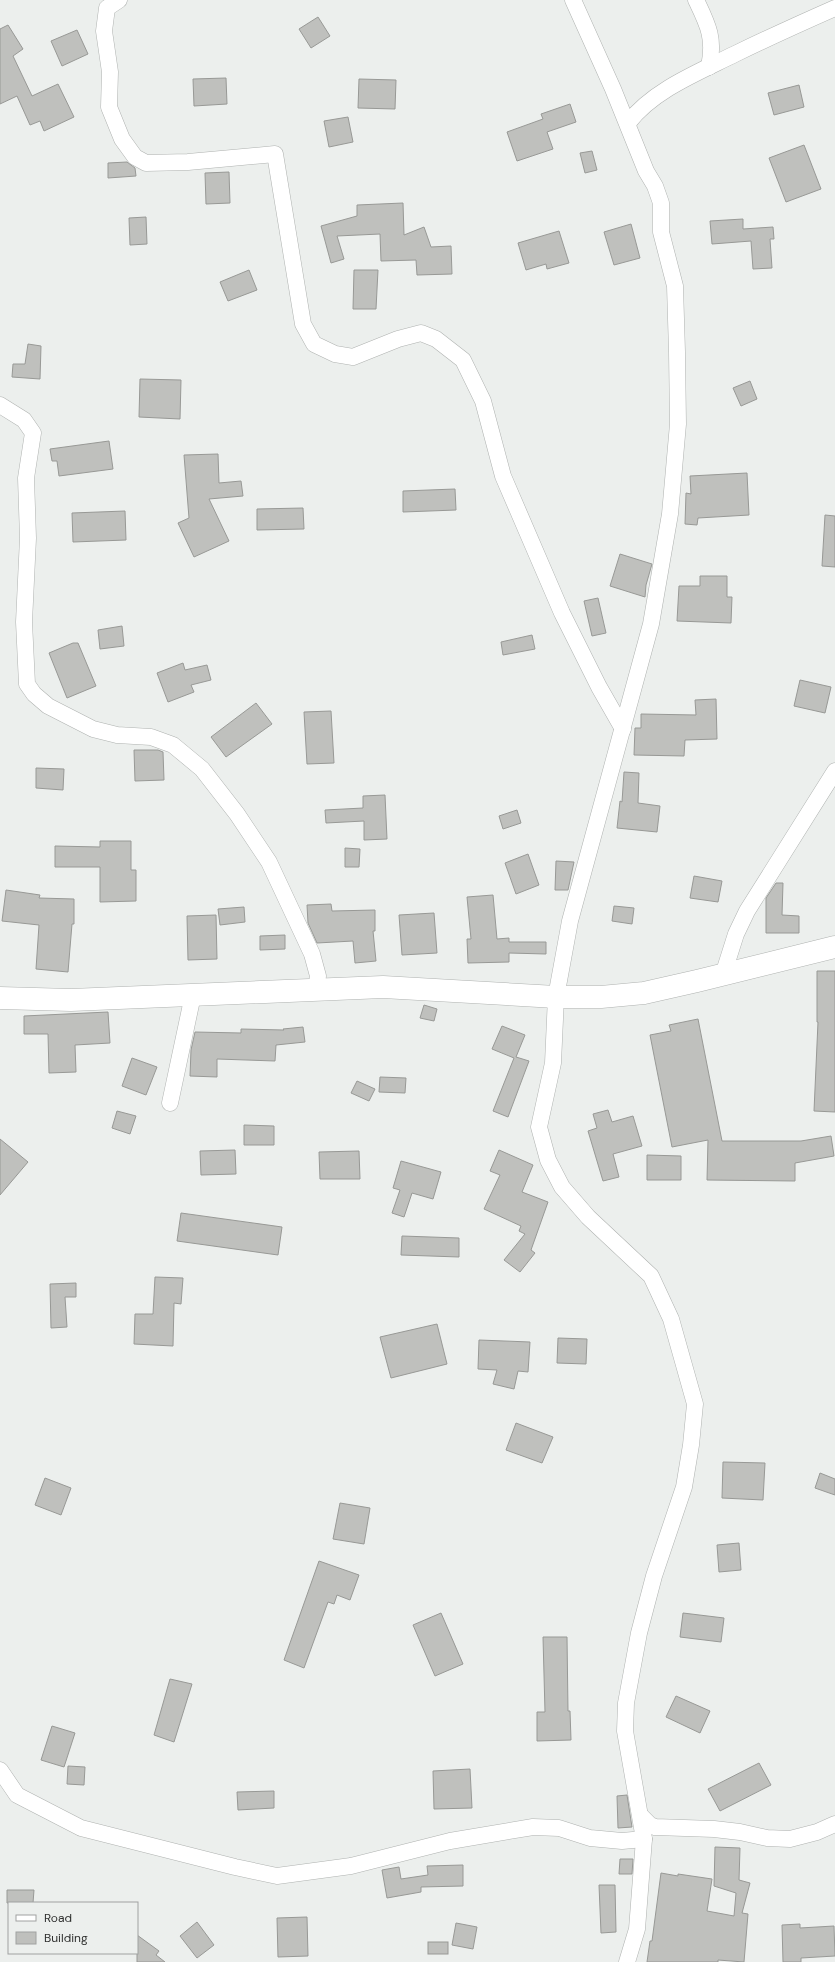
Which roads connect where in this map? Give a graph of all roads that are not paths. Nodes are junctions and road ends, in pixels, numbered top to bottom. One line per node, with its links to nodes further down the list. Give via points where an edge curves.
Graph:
1 (119, 0): 8 (street, via 107,8 104,31 110,72 109,106 122,139 135,157 146,163 275,154 302,324 314,344 335,354 353,357 398,339 422,333 436,339 463,360 483,401 502,476 562,612)
2 (573, 0): 6 (street)
3 (696, 0): 5 (street, via 712,37)
4 (835, 8): 5 (street)
5 (710, 67): 6 (street, via 664,92 648,103)
6 (628, 123): 8 (street, via 646,172 661,203 661,232 675,286 678,424 670,514 651,624)
7 (0, 405): 12 (street, via 24,420 33,433 26,478 28,538 24,622 27,684 48,706 86,725 117,735 151,737 173,745 202,769 270,862 312,954 318,976)
8 (622, 729): 14 (street, via 570,921)
9 (835, 771): 11 (street, via 747,911 736,934)
10 (835, 947): 11 (main road)
11 (723, 975): 14 (main road, via 644,992 601,997)
12 (316, 989): 13 (main road); 14 (main road, via 383,987)
13 (193, 995): 15 (main road, via 71,1000); 16 (street)
14 (556, 997): 18 (street, via 553,1063 539,1127 548,1160 562,1187 588,1217 651,1276 671,1319 695,1404 684,1487 654,1576 639,1633 626,1703 625,1731)
15 (0, 998)
16 (170, 1103)
17 (0, 1770): 20 (street, via 17,1795 81,1828 278,1876 351,1866 450,1841 533,1827 558,1828 590,1838 622,1841)
18 (641, 1816): 19 (street, via 655,1828 714,1829 778,1839 802,1837); 20 (street)
19 (835, 1824)
20 (644, 1839): 21 (street, via 637,1929)
21 (627, 1962)

